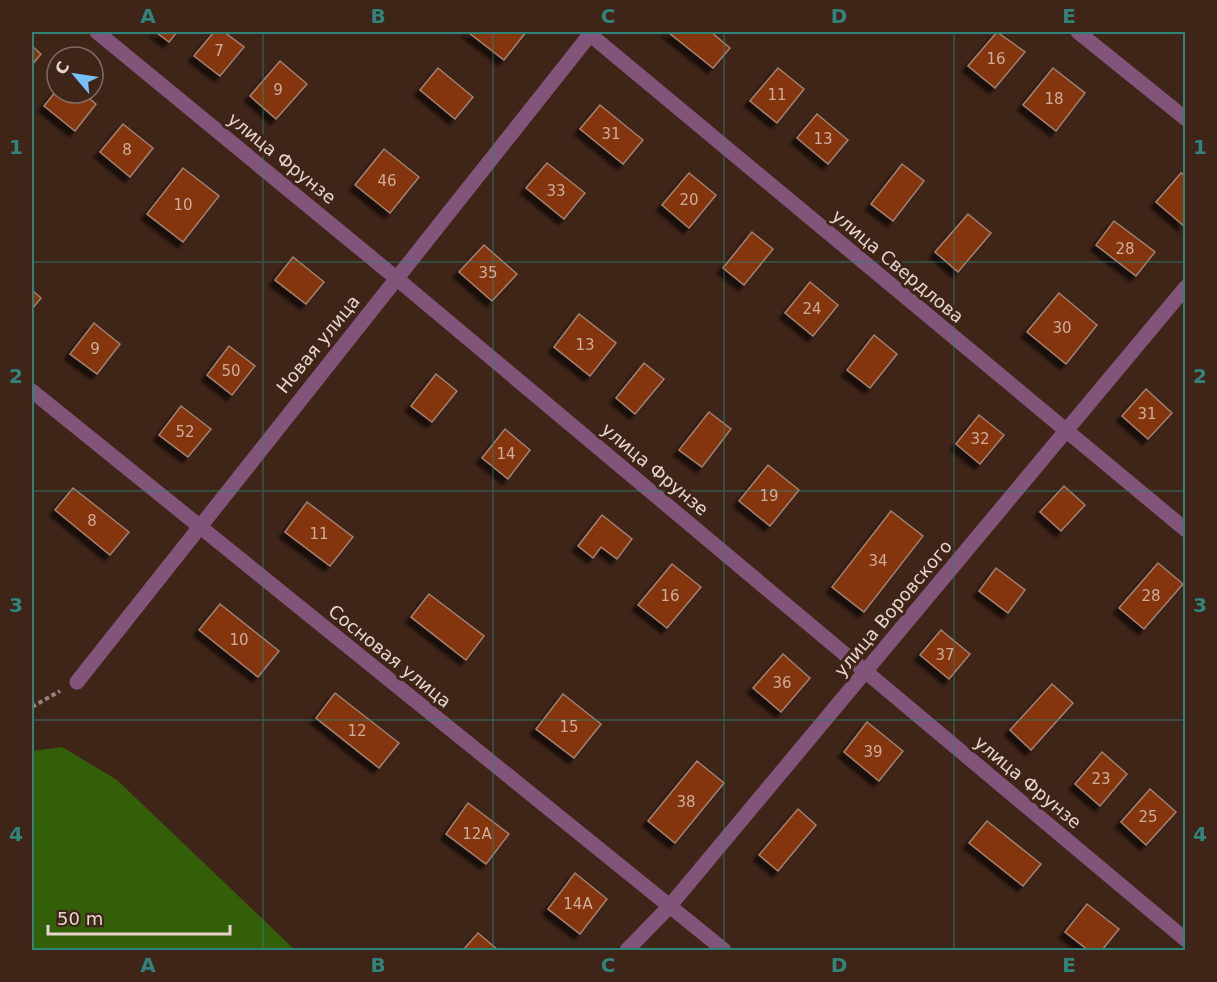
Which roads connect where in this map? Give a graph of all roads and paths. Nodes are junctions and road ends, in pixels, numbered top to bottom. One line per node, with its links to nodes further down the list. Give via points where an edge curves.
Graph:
1 (97, 32): 5 (street, улица Фрунзе)
2 (589, 32): 5 (street, Новая улица); 8 (street, улица Свердлова)
3 (1078, 32): 4 (street)
4 (1185, 119)
5 (396, 278): 9 (street, Новая улица); 11 (street, улица Фрунзе)
6 (1185, 287): 8 (street, улица Воровского)
7 (32, 392): 9 (street, Сосновая улица)
8 (1065, 431): 10 (street, улица Свердлова); 11 (street, улица Воровского)
9 (199, 525): 12 (street, Новая улица); 14 (street, Сосновая улица)
10 (1185, 531)
11 (866, 671): 14 (street, улица Воровского); 15 (street, улица Фрунзе)
12 (77, 682): 13 (path)
13 (32, 707)
14 (668, 908): 16 (street, улица Воровского); 17 (street, Сосновая улица)
15 (1185, 940)
16 (627, 951)
17 (724, 951)

